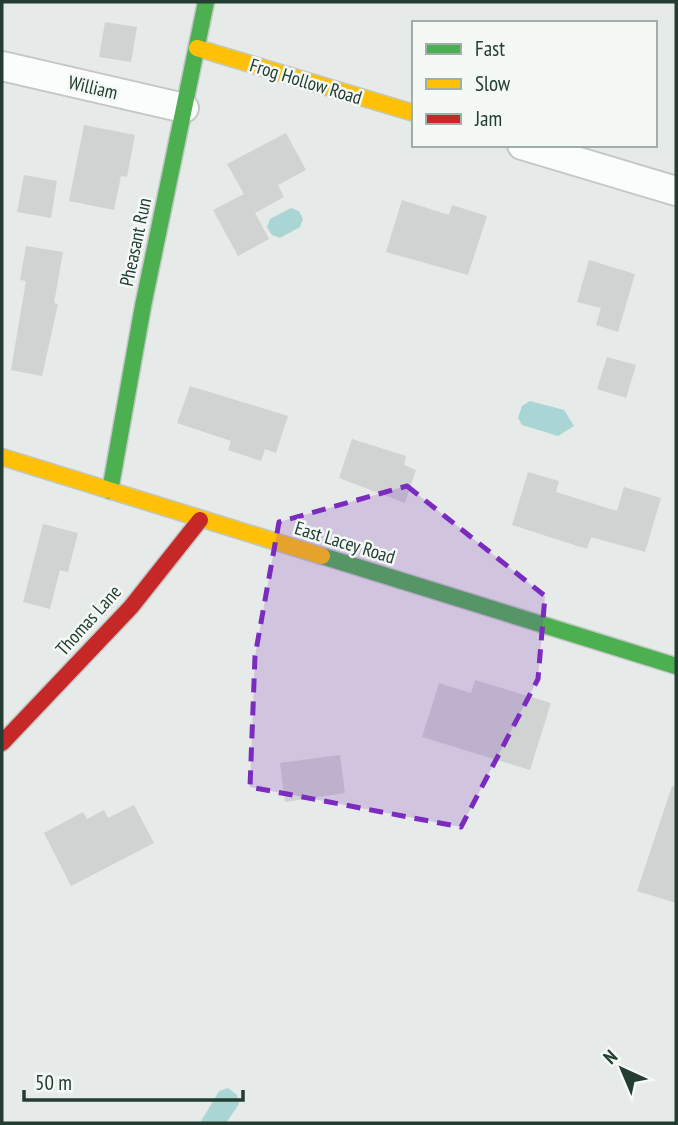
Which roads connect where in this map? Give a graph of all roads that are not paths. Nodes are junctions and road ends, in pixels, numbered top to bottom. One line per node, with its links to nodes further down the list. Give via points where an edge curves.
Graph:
1 (206, 2): 2 (street, Pheasant Run)
2 (197, 48): 4 (street, Pheasant Run); 5 (street, Frog Hollow Road)
3 (2, 66): 4 (street, William)
4 (184, 108): 9 (street, Pheasant Run)
5 (412, 112)
6 (529, 147): 7 (street)
7 (676, 191)
8 (2, 457): 9 (street, East Lacey Road)
9 (110, 491): 10 (street, East Lacey Road)
10 (200, 520): 11 (street, East Lacey Road); 12 (street, Thomas Lane, via 90,650)
11 (676, 666)
12 (2, 743)

